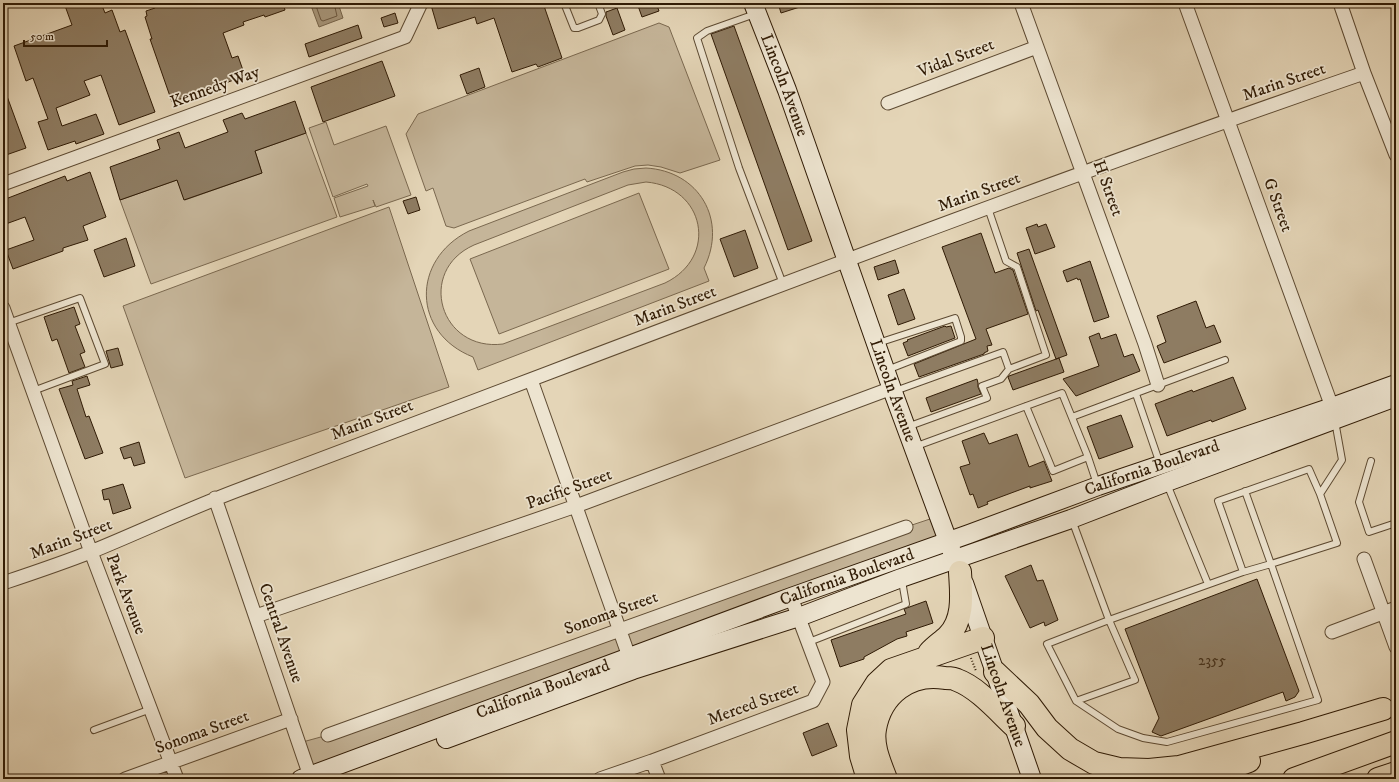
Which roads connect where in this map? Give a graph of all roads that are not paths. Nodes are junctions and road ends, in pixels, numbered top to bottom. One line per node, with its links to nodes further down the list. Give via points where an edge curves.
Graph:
1 (421, 3): 14 (street, Kennedy Way, via 405,36)
2 (564, 3): 3 (lane, via 574,28 599,20 602,14)
3 (598, 3)
4 (1021, 3): 8 (street, H Street)
5 (1185, 3): 11 (street, G Street)
6 (1340, 3): 9 (street)
7 (755, 8): 16 (street, Lincoln Avenue); 17 (lane, via 697,38 739,168)
8 (1037, 46): 10 (street, Vidal Street); 13 (street, H Street)
9 (1364, 73): 11 (street, Marin Street); 12 (street)
10 (888, 103)
11 (1228, 120): 13 (street, Marin Street); 33 (street, G Street)
12 (1396, 155)
13 (1084, 173): 15 (street, Marin Street); 27 (street, H Street)
14 (3, 184)
15 (988, 208): 16 (street, Marin Street); 23 (lane, via 1006,261 1017,267 1046,355)
16 (846, 260): 17 (street, Marin Street); 21 (street, Lincoln Avenue)
17 (783, 284): 25 (street, Marin Street)
18 (3, 308): 19 (street, Park Avenue)
19 (8, 323): 20 (street, Park Avenue); 29 (lane, via 80,298 105,364)
20 (8, 339): 29 (street, Park Avenue)
21 (876, 344): 24 (street, Lincoln Avenue); 24 (lane, via 955,318 961,341)
22 (1225, 360): 27 (lane)
23 (1009, 369): 28 (lane, via 1003,352); 35 (lane, via 1001,379 982,386 987,398)
24 (886, 370): 28 (street, Lincoln Avenue)
25 (531, 380): 43 (street, Marin Street); 44 (street)
26 (1396, 384): 33 (street, California Boulevard)
27 (1158, 385): 30 (lane)
28 (893, 390): 35 (street, Lincoln Avenue); 44 (street, Pacific Street)
29 (33, 391): 49 (street, Park Avenue)
30 (1136, 394): 34 (lane); 39 (lane)
31 (1396, 398): 33 (street, California Boulevard)
32 (1026, 406): 34 (lane, via 1062,393); 36 (lane); 37 (lane, via 1053,471)
33 (1333, 413): 39 (street, California Boulevard); 42 (lane, via 1342,460)
34 (1072, 417): 37 (lane)
35 (906, 428): 36 (street, Lincoln Avenue)
36 (914, 447): 48 (street, Lincoln Avenue)
37 (1088, 457): 40 (lane)
38 (1371, 461): 46 (lane, via 1359,502 1369,532)
39 (1163, 473): 40 (street, California Boulevard); 45 (street, California Boulevard); 56 (lane)
40 (1098, 486): 48 (street, California Boulevard)
41 (1244, 492): 42 (lane, via 1309,470); 51 (lane); 53 (lane, via 1218,500)
42 (1320, 494): 51 (lane, via 1337,543)
43 (215, 498): 49 (street, Marin Street); 60 (street, Central Avenue)
44 (576, 506): 60 (street, Pacific Street); 63 (street)
45 (1071, 519): 52 (street, California Boulevard); 62 (lane)
46 (1396, 523)
47 (906, 527): 63 (street, Sonoma Street)
48 (947, 541): 52 (street, Lincoln Avenue); 57 (street, California Boulevard)
49 (91, 552): 55 (street, Marin Street); 73 (street, Park Avenue)
50 (1364, 559): 59 (street)
51 (1271, 564): 53 (lane); 71 (lane, via 1318,700 1167,742 1143,738 1118,729)
52 (957, 565): 54 (street, California Boulevard); 65 (street, Lincoln Avenue); 68 (highway, via 961,604 957,621 950,635)
53 (1243, 572): 56 (lane)
54 (901, 578): 61 (street, California Boulevard); 66 (lane, via 906,604)
55 (3, 583)
56 (1208, 584): 62 (lane)
57 (791, 597): 61 (street, Merced Street); 69 (street, California Boulevard)
58 (1396, 608): 59 (street)
59 (1384, 613): 64 (street); 67 (street)
60 (256, 616): 74 (street, Central Avenue)
61 (799, 617): 66 (street, Merced Street); 69 (street, California Boulevard)
62 (1109, 620): 71 (lane, via 1135,680); 71 (lane, via 1047,644)
63 (620, 629): 69 (street); 77 (street, Sonoma Street)
64 (1332, 632)
65 (983, 638): 68 (highway); 70 (street, Lincoln Avenue)
66 (809, 642): 79 (street, Merced Street, via 823,682 813,702)
67 (1396, 647)
68 (925, 657): 88 (highway, via 891,670 877,683 863,705 858,730 861,756)
69 (631, 664): 82 (street, California Boulevard); 85 (street, California Boulevard)
70 (995, 672): 72 (highway, via 1029,704 1048,728 1070,749 1094,763 1120,769 1149,770 1179,766); 75 (street, Lincoln Avenue)
71 (1076, 701)
72 (1389, 707): 91 (highway)
73 (151, 709): 76 (lane); 80 (street, Park Avenue)
74 (291, 719): 80 (street, Sonoma Street); 82 (street, Central Avenue)
75 (1014, 726): 89 (highway, via 977,691 957,680 935,676 913,680 896,690 882,708 875,730 876,751); 90 (street, Lincoln Avenue)
76 (94, 730)
77 (328, 735)
78 (1396, 742): 92 (highway)
79 (652, 761): 86 (street, Merced Street); 87 (street)
80 (172, 762): 83 (street, Sonoma Street); 84 (street, Park Avenue)
81 (1396, 773): 93 (highway)
82 (307, 778)
83 (125, 779)
84 (177, 779)
85 (337, 779)
86 (600, 779)
87 (659, 779)
88 (868, 779)
89 (886, 779)
90 (1032, 779)
91 (1201, 779)
92 (1294, 779)
93 (1378, 779)

